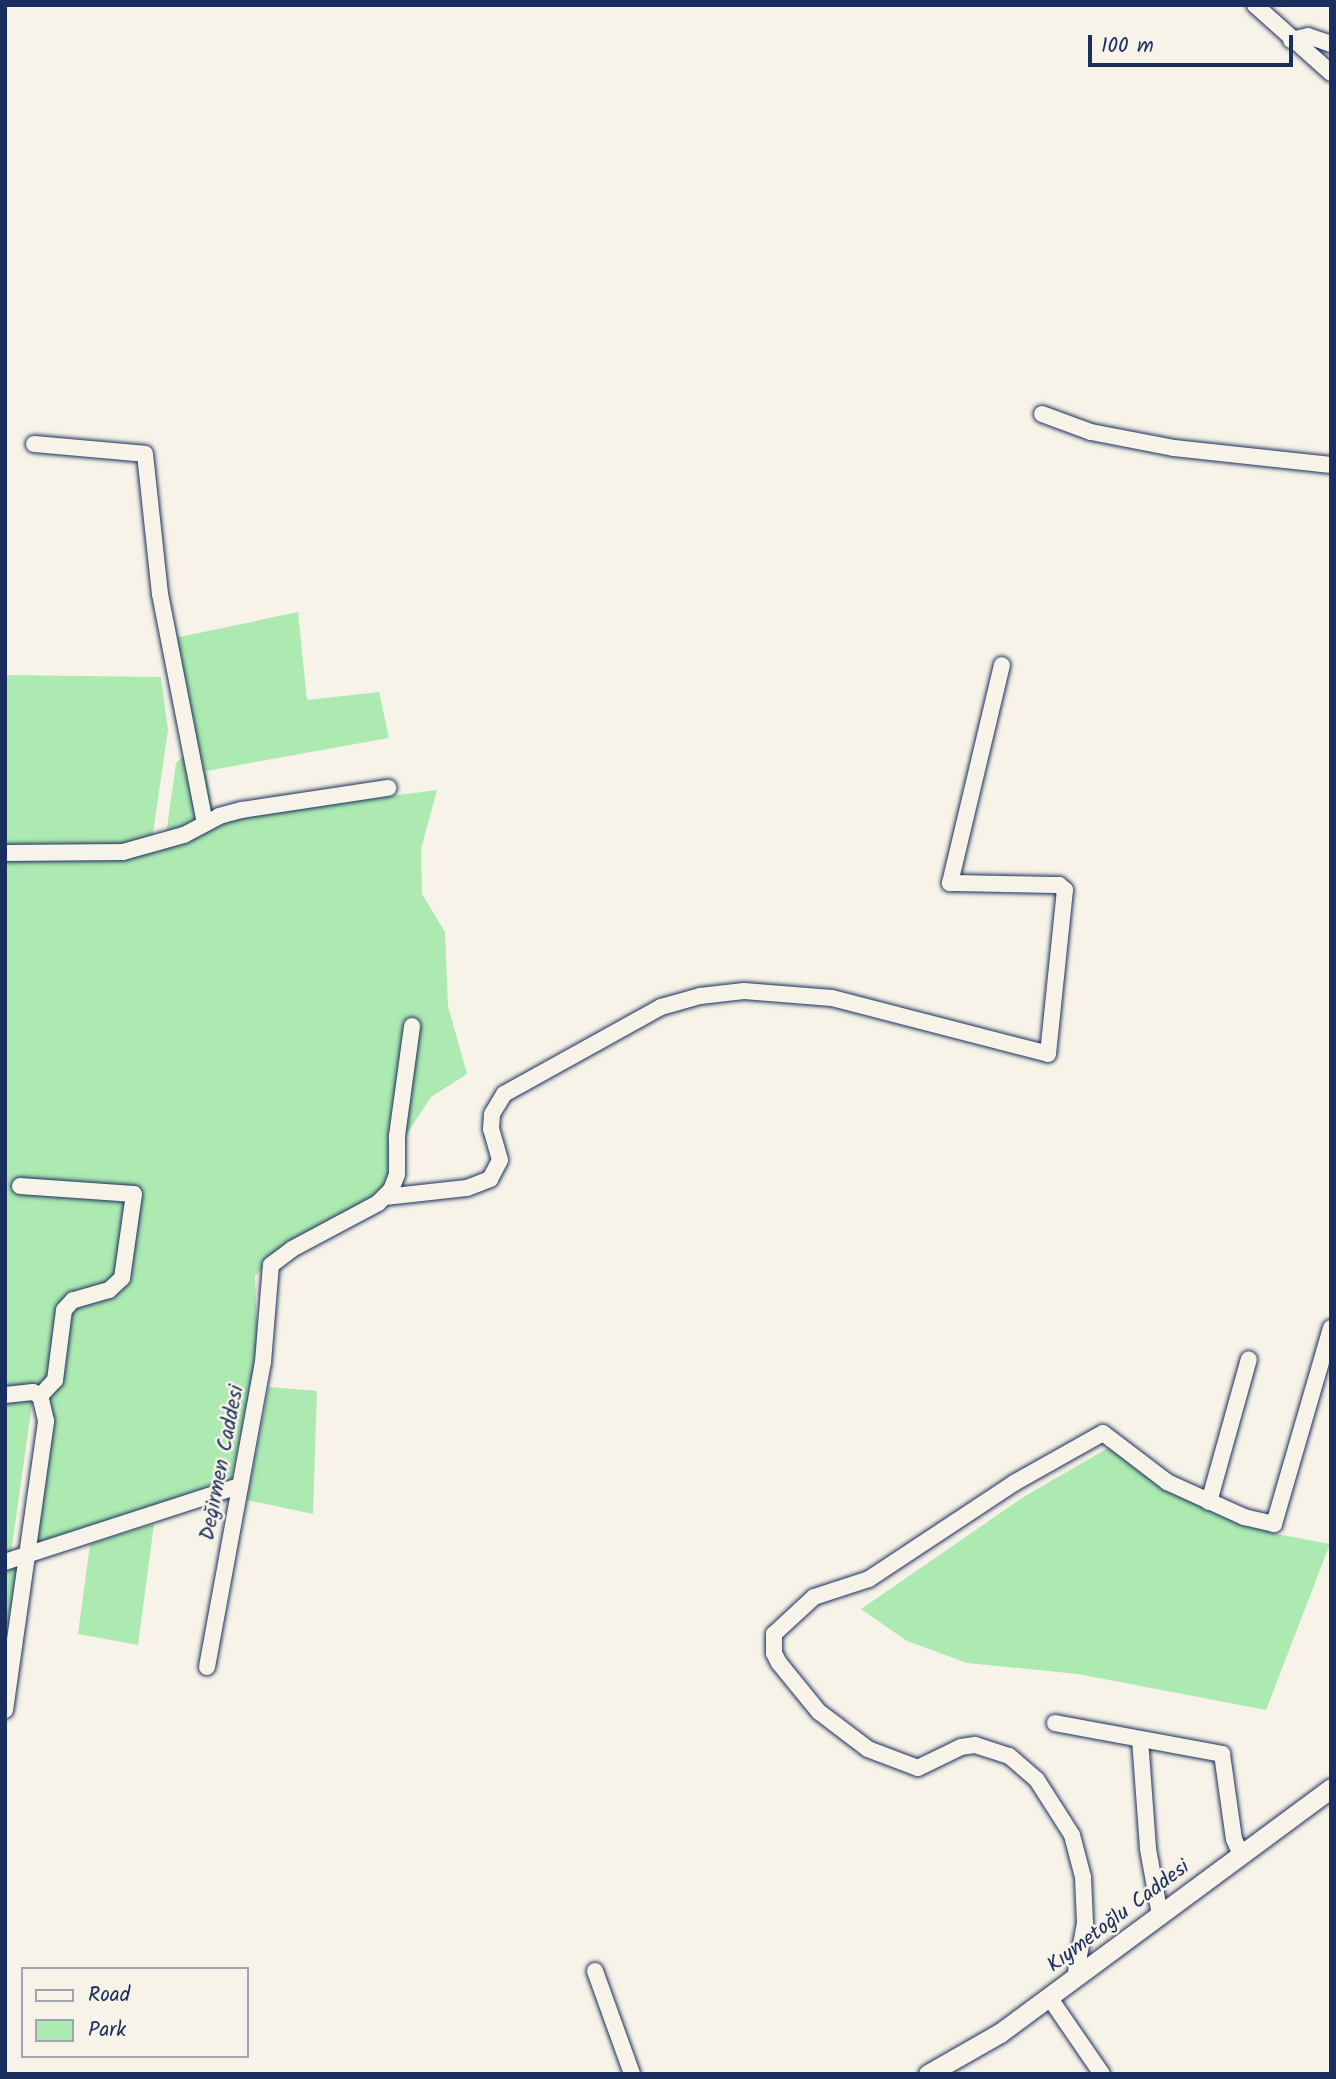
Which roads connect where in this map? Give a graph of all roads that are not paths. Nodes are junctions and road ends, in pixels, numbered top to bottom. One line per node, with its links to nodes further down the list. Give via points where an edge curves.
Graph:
1 (1255, 5): 2 (street)
2 (1291, 40): 3 (street, via 1308,36); 4 (street)
3 (1331, 44)
4 (1331, 73)
5 (1042, 414): 7 (street, via 1091,432 1174,448)
6 (34, 444): 10 (street, via 145,454 160,594)
7 (1331, 465)
8 (1002, 665): 14 (street, via 950,883 1059,885 1065,890 1048,1054 832,998 744,991 700,996 661,1007 504,1094 492,1114 491,1129 500,1160 490,1179 467,1188)
9 (388, 788): 10 (street, via 242,810)
10 (205, 824): 11 (street, via 184,835 123,852)
11 (5, 853)
12 (412, 1026): 14 (street, via 397,1136 397,1174)
13 (20, 1185): 18 (street, via 134,1194 125,1273 114,1287 79,1297 64,1310 55,1380)
14 (385, 1197): 19 (street, Değirmen Caddesi, via 271,1265 264,1362)
15 (1331, 1328): 20 (street, via 1274,1524)
16 (1249, 1360): 20 (street)
17 (5, 1395): 18 (street, via 33,1392)
18 (40, 1396): 21 (street, via 46,1421)
19 (239, 1486): 21 (street); 23 (street, Değirmen Caddesi)
20 (1209, 1502): 31 (street, via 1136,1463 1103,1433 1014,1483 869,1579 814,1597 775,1634 774,1653 779,1664 818,1712 868,1749 918,1768 975,1745 1009,1756 1037,1780 1072,1835 1083,1877 1085,1923)
21 (27, 1554): 22 (street); 24 (street)
22 (5, 1562)
23 (207, 1667)
24 (5, 1710)
25 (1055, 1723): 26 (street)
26 (1140, 1739): 28 (street, via 1222,1754 1234,1839); 29 (street, via 1148,1849)
27 (1331, 1788): 28 (main road, Kıymetoğlu Caddesi)
28 (1241, 1854): 29 (main road, Kıymetoğlu Caddesi)
29 (1160, 1914): 31 (main road, Kıymetoğlu Caddesi)
30 (595, 1971): 33 (street)
31 (1074, 1978): 32 (main road, Kıymetoğlu Caddesi)
32 (1049, 1997): 34 (main road, Kıymetoğlu Caddesi, via 1000,2033); 35 (street)
33 (632, 2074)
34 (928, 2074)
35 (1102, 2074)

